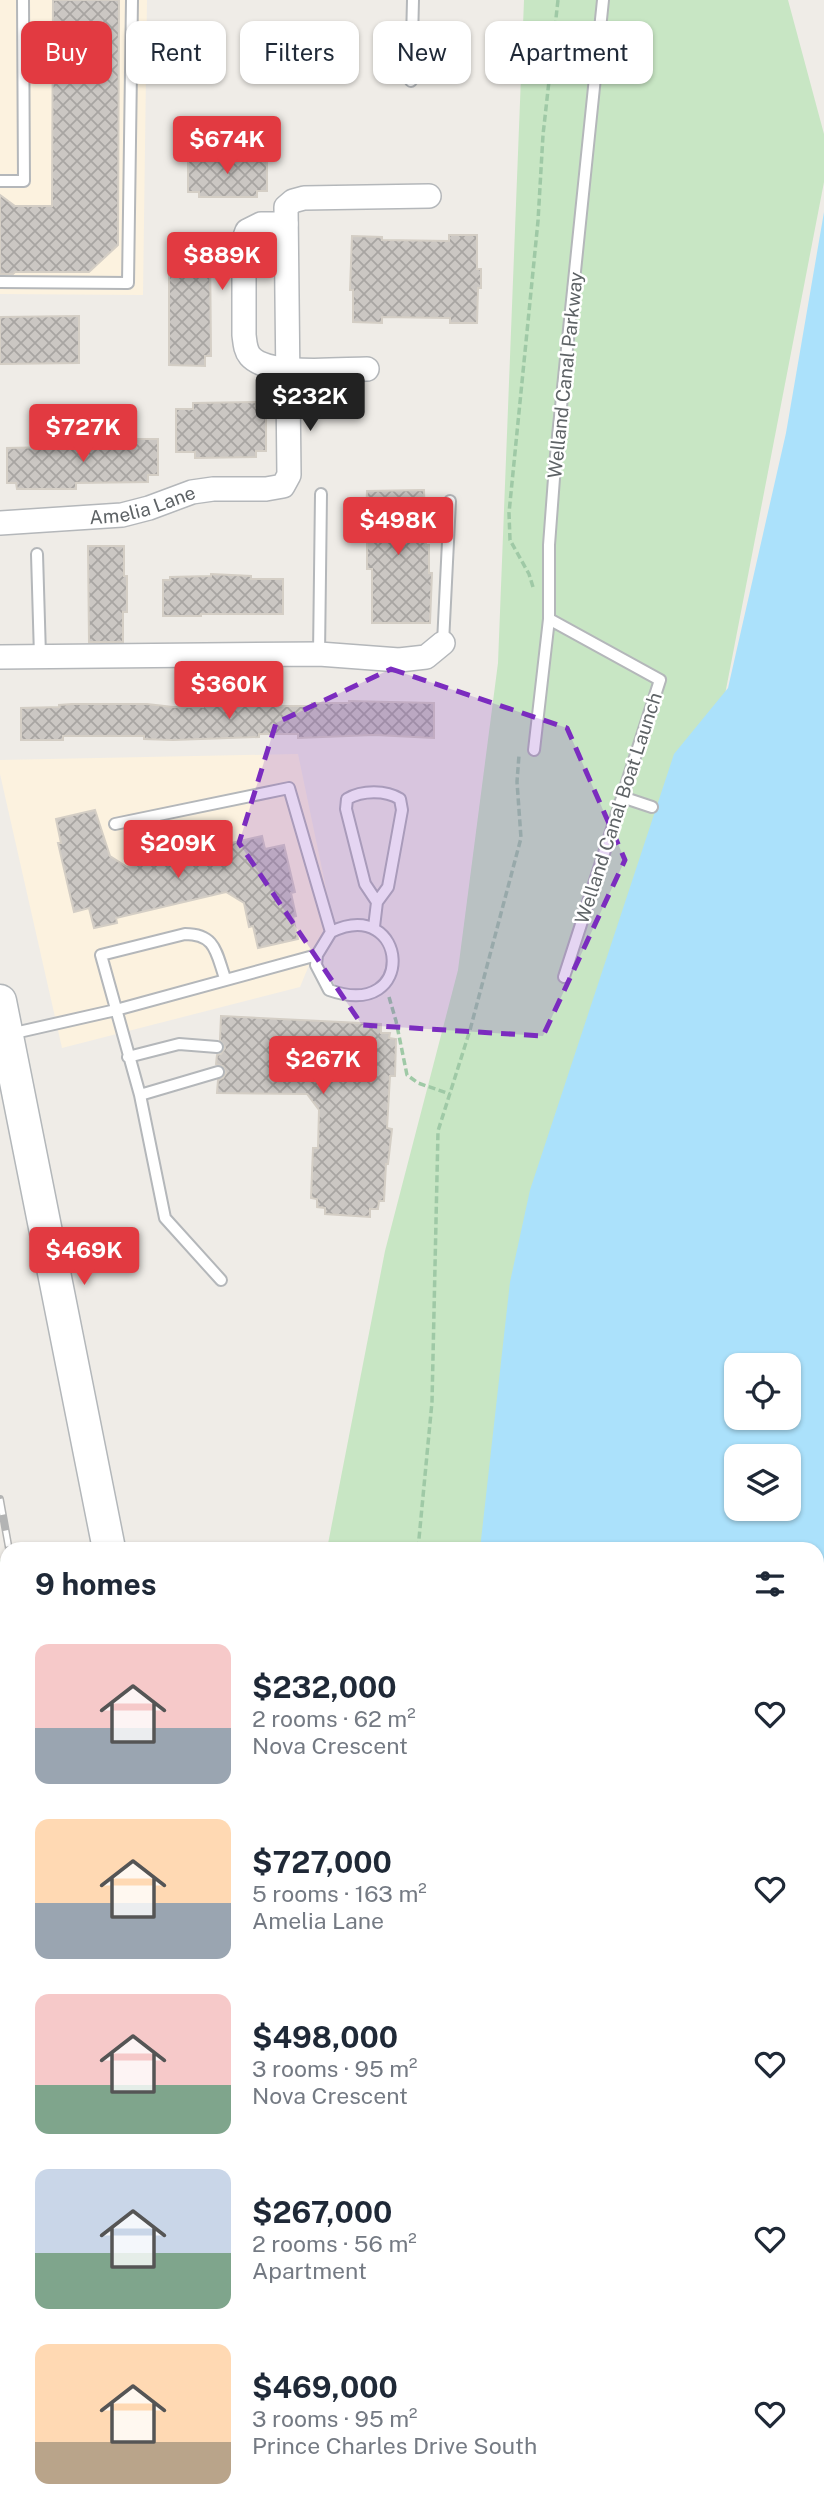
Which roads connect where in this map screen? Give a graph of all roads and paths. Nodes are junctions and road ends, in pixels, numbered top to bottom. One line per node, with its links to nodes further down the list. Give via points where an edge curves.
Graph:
1 (23, 0): 7 (lane, via 24,181)
2 (132, 0): 10 (lane, via 128,284)
3 (413, 0): 6 (lane)
4 (558, 0): 17 (path, via 509,513 510,540)
5 (603, 0): 18 (lane, Welland Canal Parkway, via 555,465)
6 (412, 21)
7 (0, 181)
8 (429, 196): 9 (street, via 298,199 286,207)
9 (286, 224): 11 (street); 11 (street, via 261,224 247,230 244,335 251,358)
10 (0, 282)
11 (287, 369): 12 (street); 15 (street, Amelia Lane, via 289,475 283,486 192,492 122,515)
12 (367, 369)
13 (321, 494): 20 (lane)
14 (450, 500): 19 (lane)
15 (0, 523)
16 (37, 554): 21 (lane)
17 (534, 592)
18 (549, 618): 24 (lane, Welland Canal Parkway); 25 (lane, Welland Canal Boat Launch, via 660,680)
19 (443, 643): 20 (street, via 426,656 399,660)
20 (319, 654): 21 (street)
21 (40, 656): 22 (street)
22 (0, 657)
23 (519, 749): 41 (path, via 521,838)
24 (534, 750)
25 (622, 797): 26 (lane); 32 (lane, Welland Canal Boat Launch)
26 (652, 807)
27 (115, 824): 30 (lane, via 289,788)
28 (377, 902): 28 (lane, via 365,884 346,809 347,799 355,794 390,793 400,799 388,887); 29 (lane)
29 (374, 928): 30 (lane, via 360,924); 34 (lane, via 387,940 392,954)
30 (331, 932): 31 (lane)
31 (317, 955): 33 (lane); 34 (lane, via 316,965 329,990 373,994)
32 (564, 977)
33 (225, 978): 36 (lane); 36 (lane, via 212,942 199,934 101,955)
34 (385, 985): 41 (path, via 407,1075)
35 (0, 1001): 37 (main road)
36 (116, 1010): 37 (lane); 39 (lane)
37 (7, 1035): 44 (main road)
38 (217, 1047): 39 (lane, via 179,1044)
39 (128, 1057): 42 (lane)
40 (218, 1072): 42 (lane)
41 (450, 1094): 45 (path, via 438,1131 432,1402)
42 (140, 1095): 43 (lane, via 165,1218)
43 (221, 1280)
44 (108, 1542)
45 (419, 1542)

